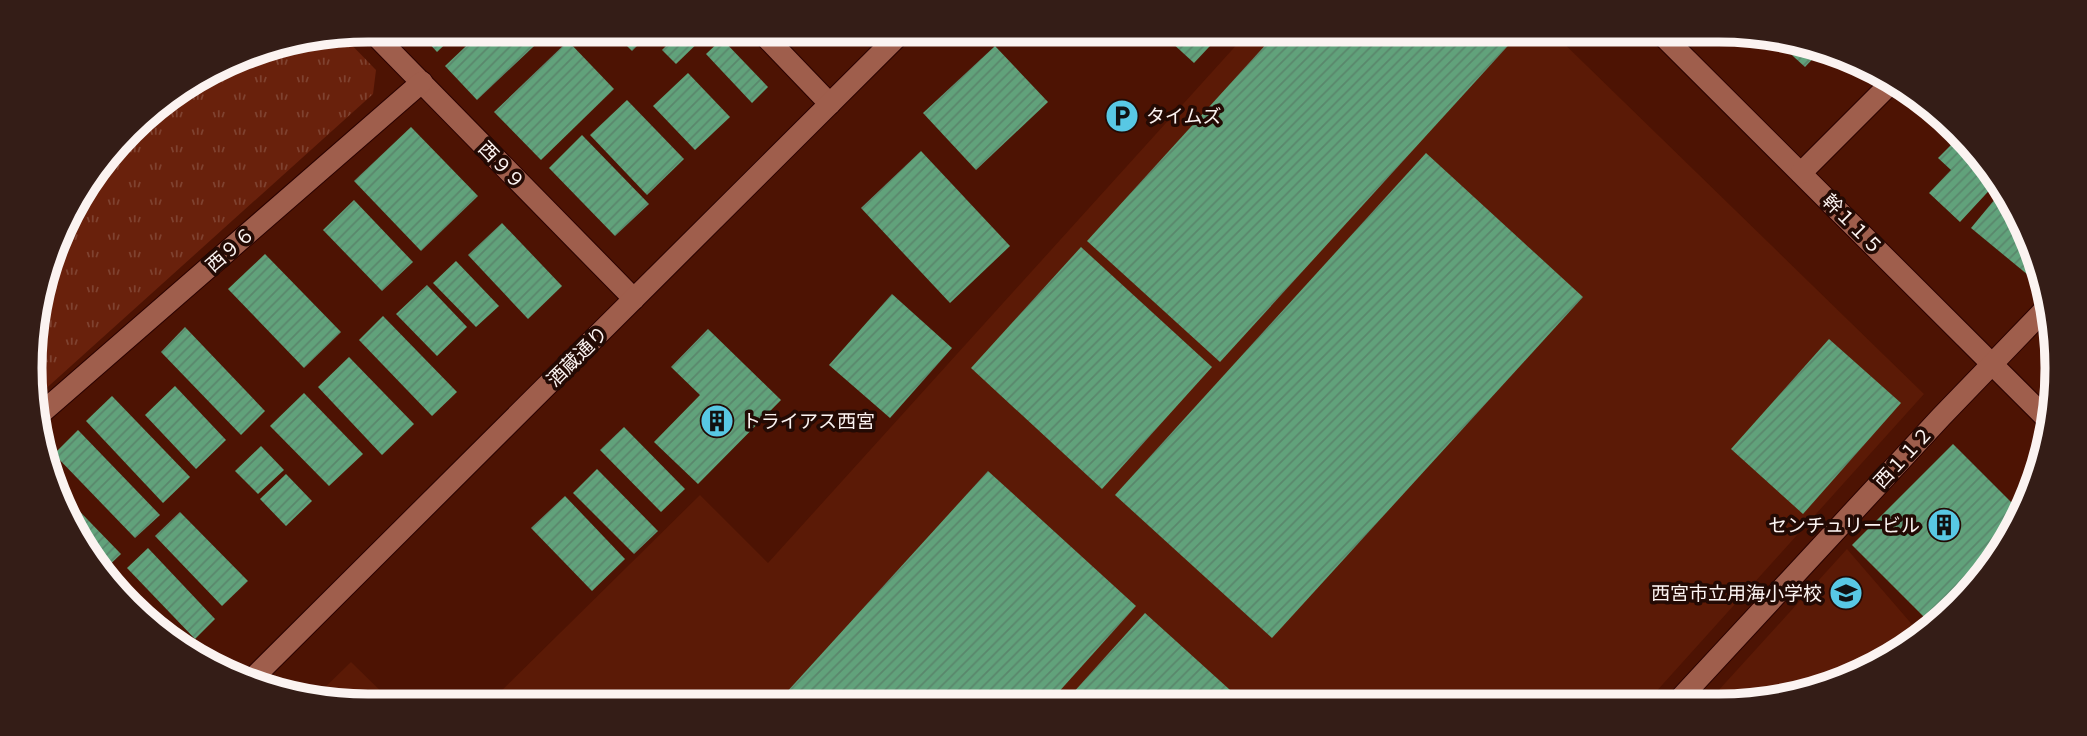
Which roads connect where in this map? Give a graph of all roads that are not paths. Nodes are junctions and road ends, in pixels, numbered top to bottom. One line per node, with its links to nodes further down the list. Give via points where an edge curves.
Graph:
1 (382, 42): 5 (street, 西９９)
2 (771, 42): 7 (street)
3 (892, 42): 7 (street, 酒蔵通り)
4 (1669, 42): 8 (street, 幹１１５)
5 (422, 82): 9 (street, 西９９); 12 (street, 西９６)
6 (1886, 88): 8 (street)
7 (830, 104): 9 (street, 酒蔵通り)
8 (1801, 173): 11 (street, 幹１１５)
9 (634, 299): 14 (street, 酒蔵通り)
10 (2040, 314): 11 (street, 西１１２)
11 (1993, 364): 13 (street, 幹１１５); 15 (street, 西１１２)
12 (45, 409)
13 (2042, 414)
14 (257, 674)
15 (1685, 694)

